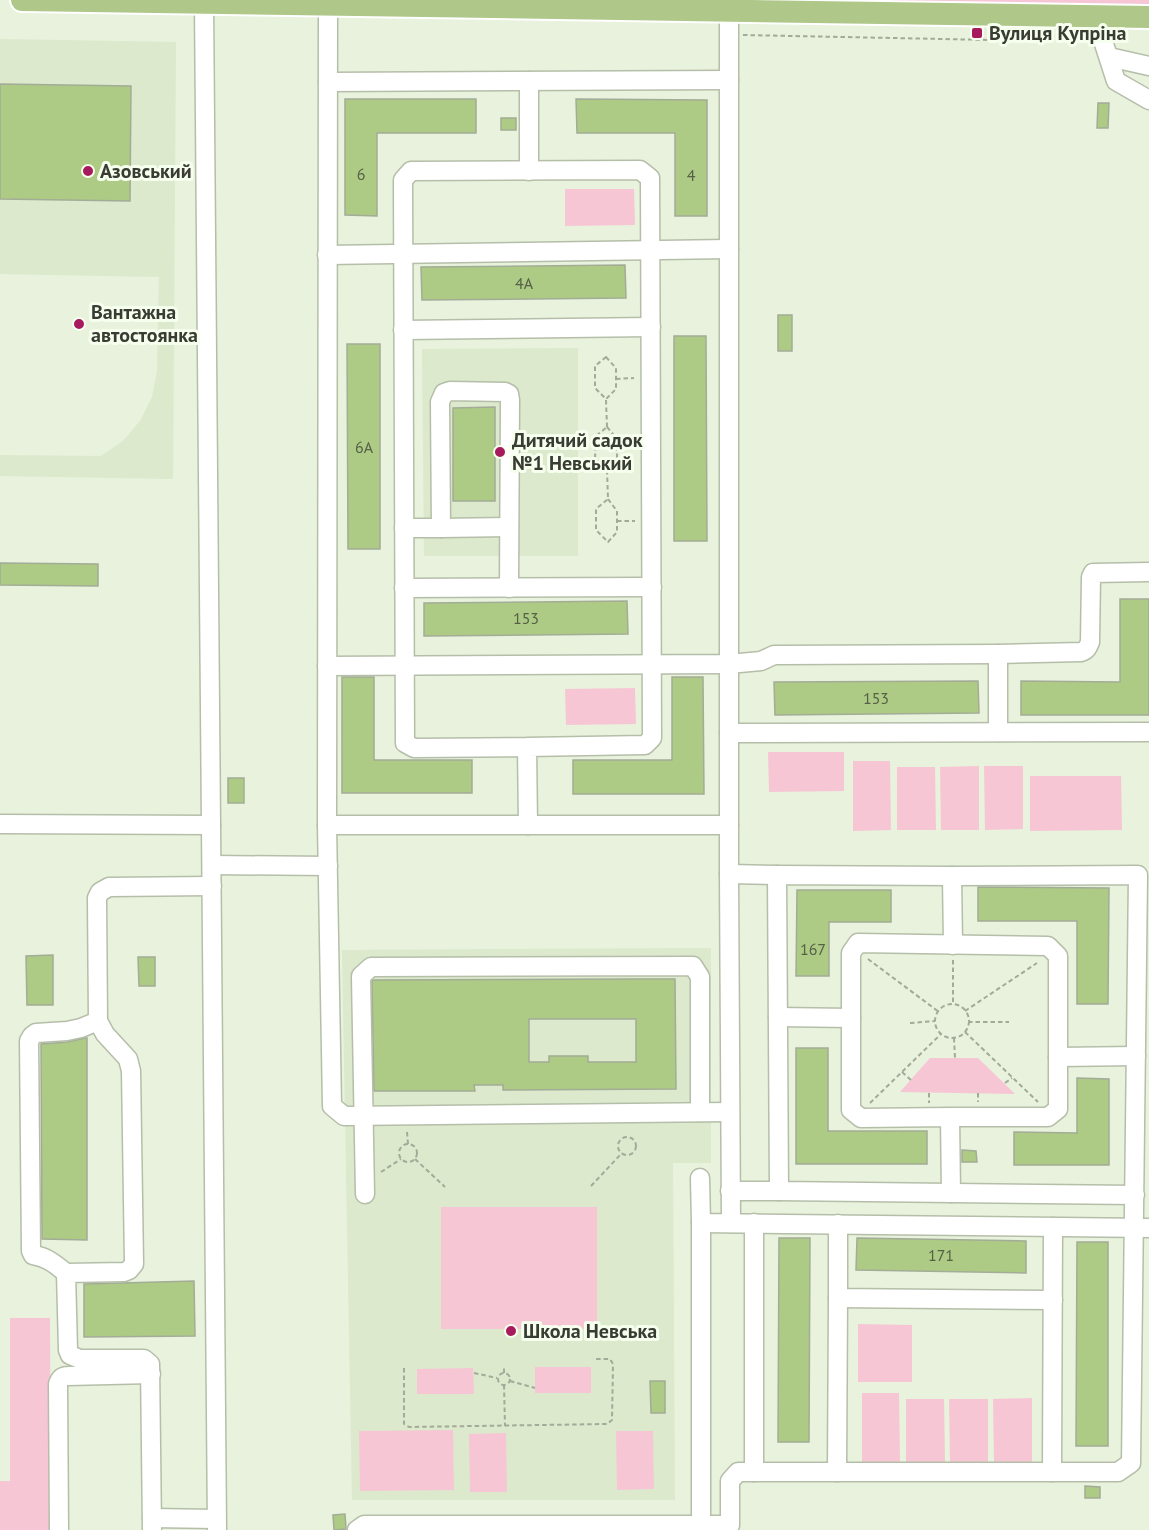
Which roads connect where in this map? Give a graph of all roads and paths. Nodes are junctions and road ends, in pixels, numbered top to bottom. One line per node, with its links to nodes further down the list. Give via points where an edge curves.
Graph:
1 (22, 0): 2 (main road)
2 (204, 1): 3 (main road); 53 (lane)
3 (328, 5): 4 (main road); 19 (lane)
4 (729, 11): 5 (main road); 11 (lane)
5 (1095, 16): 6 (main road); 15 (lane)
6 (1149, 17)
7 (914, 33): 12 (path)
8 (938, 33): 13 (path)
9 (996, 34): 14 (path)
10 (1061, 34): 14 (path, via 1041,41)
11 (729, 35): 12 (path); 17 (lane)
12 (907, 38): 13 (path)
13 (943, 39): 14 (path)
14 (1001, 40)
15 (1109, 57): 16 (lane); 20 (lane, via 1116,81)
16 (1149, 66)
17 (729, 80): 18 (lane); 22 (lane)
18 (529, 81): 19 (lane); 21 (lane)
19 (328, 82): 25 (lane)
20 (1149, 100)
21 (530, 171): 23 (lane, via 640,170 650,178); 24 (lane, via 411,171 403,180)
22 (729, 249): 23 (lane); 44 (lane)
23 (651, 250): 24 (lane); 26 (lane)
24 (403, 254): 25 (lane); 27 (lane)
25 (327, 255): 46 (lane)
26 (651, 327): 27 (lane); 29 (lane)
27 (404, 330): 37 (lane)
28 (616, 378): 29 (path); 30 (path, via 616,389); 30 (path, via 616,368 606,357 595,366 595,388)
29 (651, 378): 35 (lane)
30 (606, 399): 31 (path)
31 (607, 427): 32 (path, via 617,439 617,459); 32 (path, via 596,436 596,458)
32 (607, 470): 33 (path)
33 (608, 499): 34 (path, via 617,511); 34 (path, via 596,508 596,530 608,542 617,532)
34 (617, 521): 35 (path)
35 (651, 522): 40 (lane)
36 (509, 527): 38 (lane); 38 (lane, via 509,394 450,391 444,393 440,402); 42 (lane)
37 (404, 528): 38 (lane); 41 (lane)
38 (441, 528)
39 (1149, 572): 43 (lane, via 1093,573 1090,642 1085,651)
40 (652, 587): 42 (lane); 45 (lane)
41 (404, 588): 42 (lane); 47 (lane)
42 (509, 588)
43 (998, 654): 44 (lane, via 780,654 761,661); 48 (lane)
44 (729, 664): 45 (lane); 50 (lane)
45 (652, 665): 47 (lane); 51 (lane, via 652,738 645,745)
46 (327, 666): 47 (lane); 54 (lane)
47 (405, 666): 51 (lane, via 405,743 414,748)
48 (998, 732): 49 (lane); 50 (lane)
49 (1149, 732)
50 (729, 733): 56 (lane)
51 (527, 747): 55 (lane)
52 (0, 825): 53 (lane)
53 (211, 825): 57 (lane)
54 (327, 825): 55 (lane); 58 (lane)
55 (528, 825): 56 (lane)
56 (729, 825): 59 (lane)
57 (212, 866): 58 (lane); 63 (lane)
58 (328, 866): 91 (lane, via 332,1106 344,1116)
59 (729, 874): 61 (lane); 88 (lane)
60 (1143, 874): 62 (lane); 80 (lane)
61 (777, 875): 62 (lane); 70 (lane)
62 (952, 876): 64 (lane)
63 (212, 886): 72 (lane, via 109,887 100,892); 128 (lane)
64 (953, 945): 65 (lane, via 858,944); 66 (lane, via 1048,946); 67 (path)
65 (854, 949): 69 (path); 71 (lane, via 850,953)
66 (1054, 951): 68 (path); 81 (lane, via 1058,956)
67 (953, 1005): 68 (path); 69 (path)
68 (965, 1011): 74 (path)
69 (939, 1012): 73 (path)
70 (778, 1017): 71 (lane); 101 (lane)
71 (851, 1018): 90 (lane, via 851,1110)
72 (98, 1020): 110 (lane, via 128,1059 131,1071 134,1264 124,1272); 110 (lane, via 67,1031 36,1033 29,1041 31,1251)
73 (935, 1022): 76 (path); 78 (path)
74 (968, 1022): 75 (path); 77 (path)
75 (1010, 1022)
76 (910, 1023)
77 (965, 1032): 79 (path); 84 (path)
78 (941, 1034): 79 (path); 83 (path)
79 (954, 1038): 82 (path)
80 (1136, 1056): 81 (lane); 103 (lane)
81 (1058, 1057): 89 (lane, via 1058,1108)
82 (955, 1058)
83 (902, 1072): 85 (path); 90 (path)
84 (1012, 1077): 86 (path); 89 (path)
85 (910, 1080)
86 (1005, 1083)
87 (700, 1112): 88 (lane); 91 (lane); 91 (lane, via 700,977 693,966 371,967 361,976)
88 (730, 1112): 100 (lane)
89 (1051, 1114): 92 (lane)
90 (857, 1115): 92 (lane)
91 (364, 1116): 99 (lane)
92 (950, 1118): 102 (lane)
93 (622, 1153): 93 (path, via 619,1142 631,1138 635,1150 629,1155); 97 (path)
94 (401, 1159): 95 (path); 95 (path, via 400,1149 408,1144 416,1149); 99 (path)
95 (415, 1159): 98 (path)
96 (700, 1178): 104 (lane)
97 (591, 1186)
98 (445, 1187)
99 (365, 1188)
100 (730, 1191): 101 (lane); 105 (lane)
101 (779, 1191): 102 (lane)
102 (951, 1193): 103 (lane)
103 (1135, 1195): 109 (lane)
104 (700, 1223): 105 (lane); 129 (lane)
105 (731, 1223): 106 (lane)
106 (754, 1223): 107 (lane); 124 (lane)
107 (838, 1224): 108 (lane); 111 (lane)
108 (1053, 1227): 109 (lane); 112 (lane)
109 (1142, 1228): 126 (lane, via 1131,1463 1118,1472)
110 (66, 1273): 118 (lane, via 70,1355 80,1359 144,1359 150,1364)
111 (838, 1298): 112 (lane); 125 (lane)
112 (1053, 1300): 126 (lane)
113 (593, 1359): 123 (path, via 610,1359 613,1365 612,1420 607,1424)
114 (504, 1366): 117 (path)
115 (404, 1368): 123 (path, via 404,1424 409,1427)
116 (474, 1373): 119 (path)
117 (504, 1373): 119 (path); 120 (path)
118 (151, 1374): 127 (lane); 131 (lane, via 60,1379)
119 (498, 1379): 121 (path)
120 (510, 1381): 121 (path); 122 (path)
121 (504, 1385): 123 (path)
122 (535, 1388)
123 (505, 1426)
124 (753, 1472): 125 (lane); 130 (lane, via 738,1472 730,1481)
125 (837, 1472): 126 (lane)
126 (1052, 1472)
127 (152, 1524): 128 (lane)
128 (217, 1525)
129 (701, 1525): 130 (lane); 132 (lane, via 364,1526)
130 (730, 1528)
131 (59, 1530)
132 (357, 1530)

